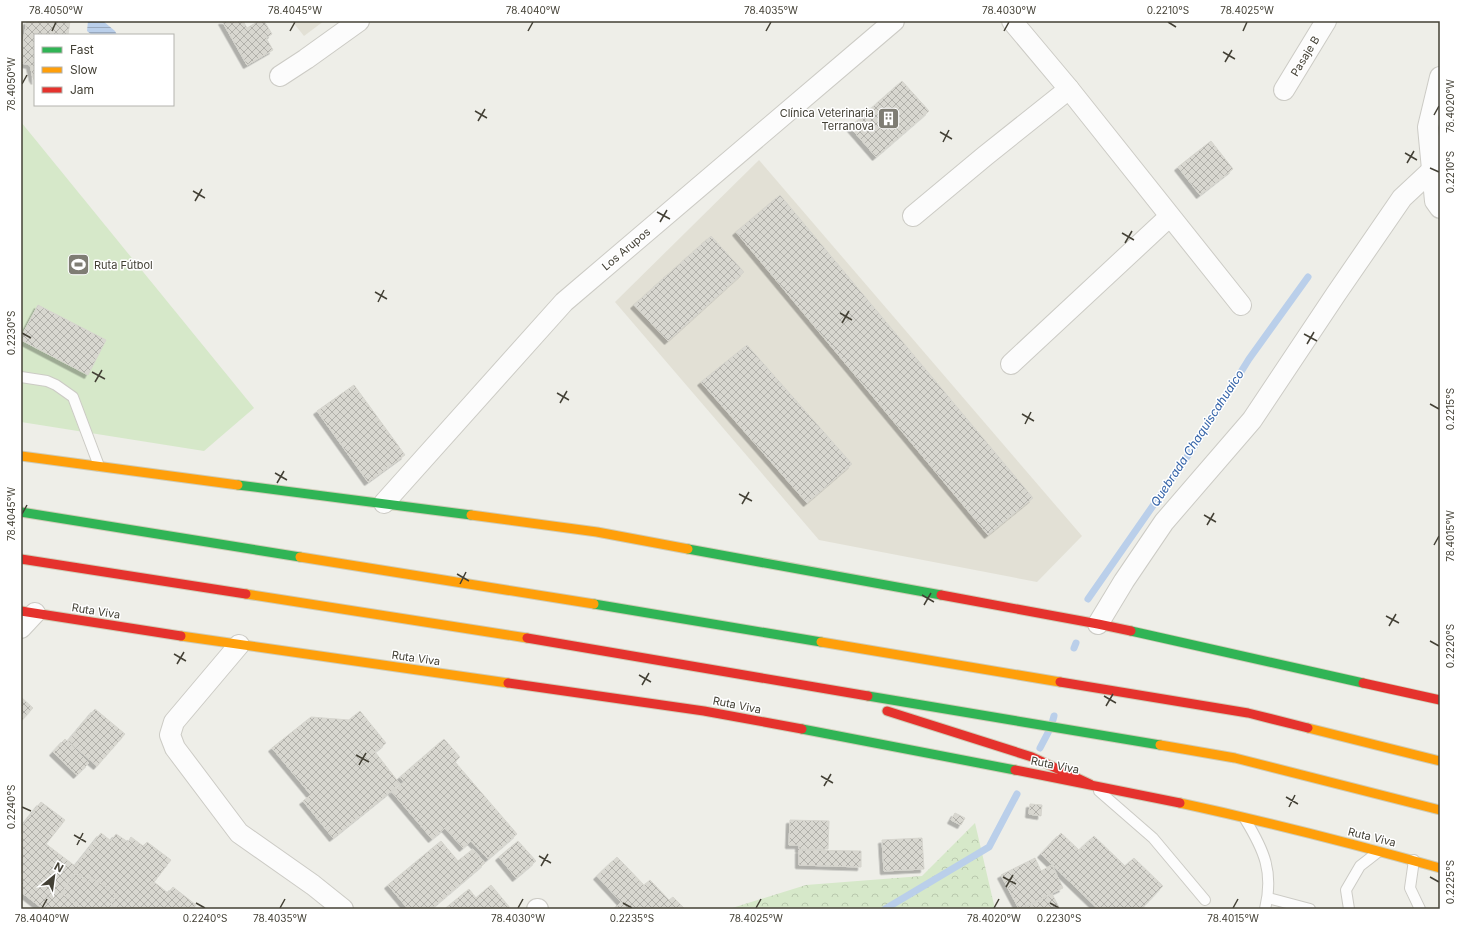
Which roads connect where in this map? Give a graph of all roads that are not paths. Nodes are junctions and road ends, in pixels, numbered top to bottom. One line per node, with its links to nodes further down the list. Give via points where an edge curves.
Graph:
1 (358, 21): 5 (street)
2 (894, 21): 18 (street, Los Arupos, via 564,302)
3 (1012, 21): 7 (street)
4 (1326, 21): 8 (street, Pasaje B)
5 (280, 76)
6 (1440, 77): 9 (street, via 1428,127)
7 (1069, 89): 11 (street); 12 (street)
8 (1284, 90)
9 (1432, 170): 10 (street, via 1435,201); 22 (street, via 1402,198 1252,420 1164,522)
10 (1440, 208)
11 (912, 216)
12 (1169, 217): 13 (street); 14 (street)
13 (1240, 305)
14 (1011, 364)
15 (21, 377): 17 (lane, via 47,381 73,396)
16 (21, 456): 17 (main road)
17 (99, 466): 18 (main road)
18 (384, 503): 22 (main road, via 597,532)
19 (21, 512): 27 (main road, via 463,582 1248,713)
20 (21, 559): 25 (main road, via 463,628)
21 (28, 612): 23 (street); 24 (main road, Ruta Viva)
22 (1098, 624): 26 (main road)
23 (21, 628)
24 (239, 645): 28 (main road, Ruta Viva, via 704,711); 36 (street, via 174,722 170,735 175,748 239,833)
25 (809, 687): 28 (main road, via 1032,757); 29 (main road, via 1235,758)
26 (1440, 700)
27 (1440, 761)
28 (1090, 784): 30 (main road, Ruta Viva); 35 (lane, via 1153,838)
29 (1440, 810)
30 (1244, 817): 31 (main road, Ruta Viva); 34 (lane, via 1259,841 1268,870)
31 (1380, 851): 32 (main road, Ruta Viva); 39 (lane, via 1360,866 1346,890)
32 (1414, 860): 33 (main road, Ruta Viva); 40 (lane, via 1410,888)
33 (1440, 868)
34 (1268, 898): 37 (lane); 38 (lane)
35 (1204, 900)
36 (343, 909)
37 (1265, 909)
38 (1310, 909)
39 (1349, 909)
40 (1420, 909)

